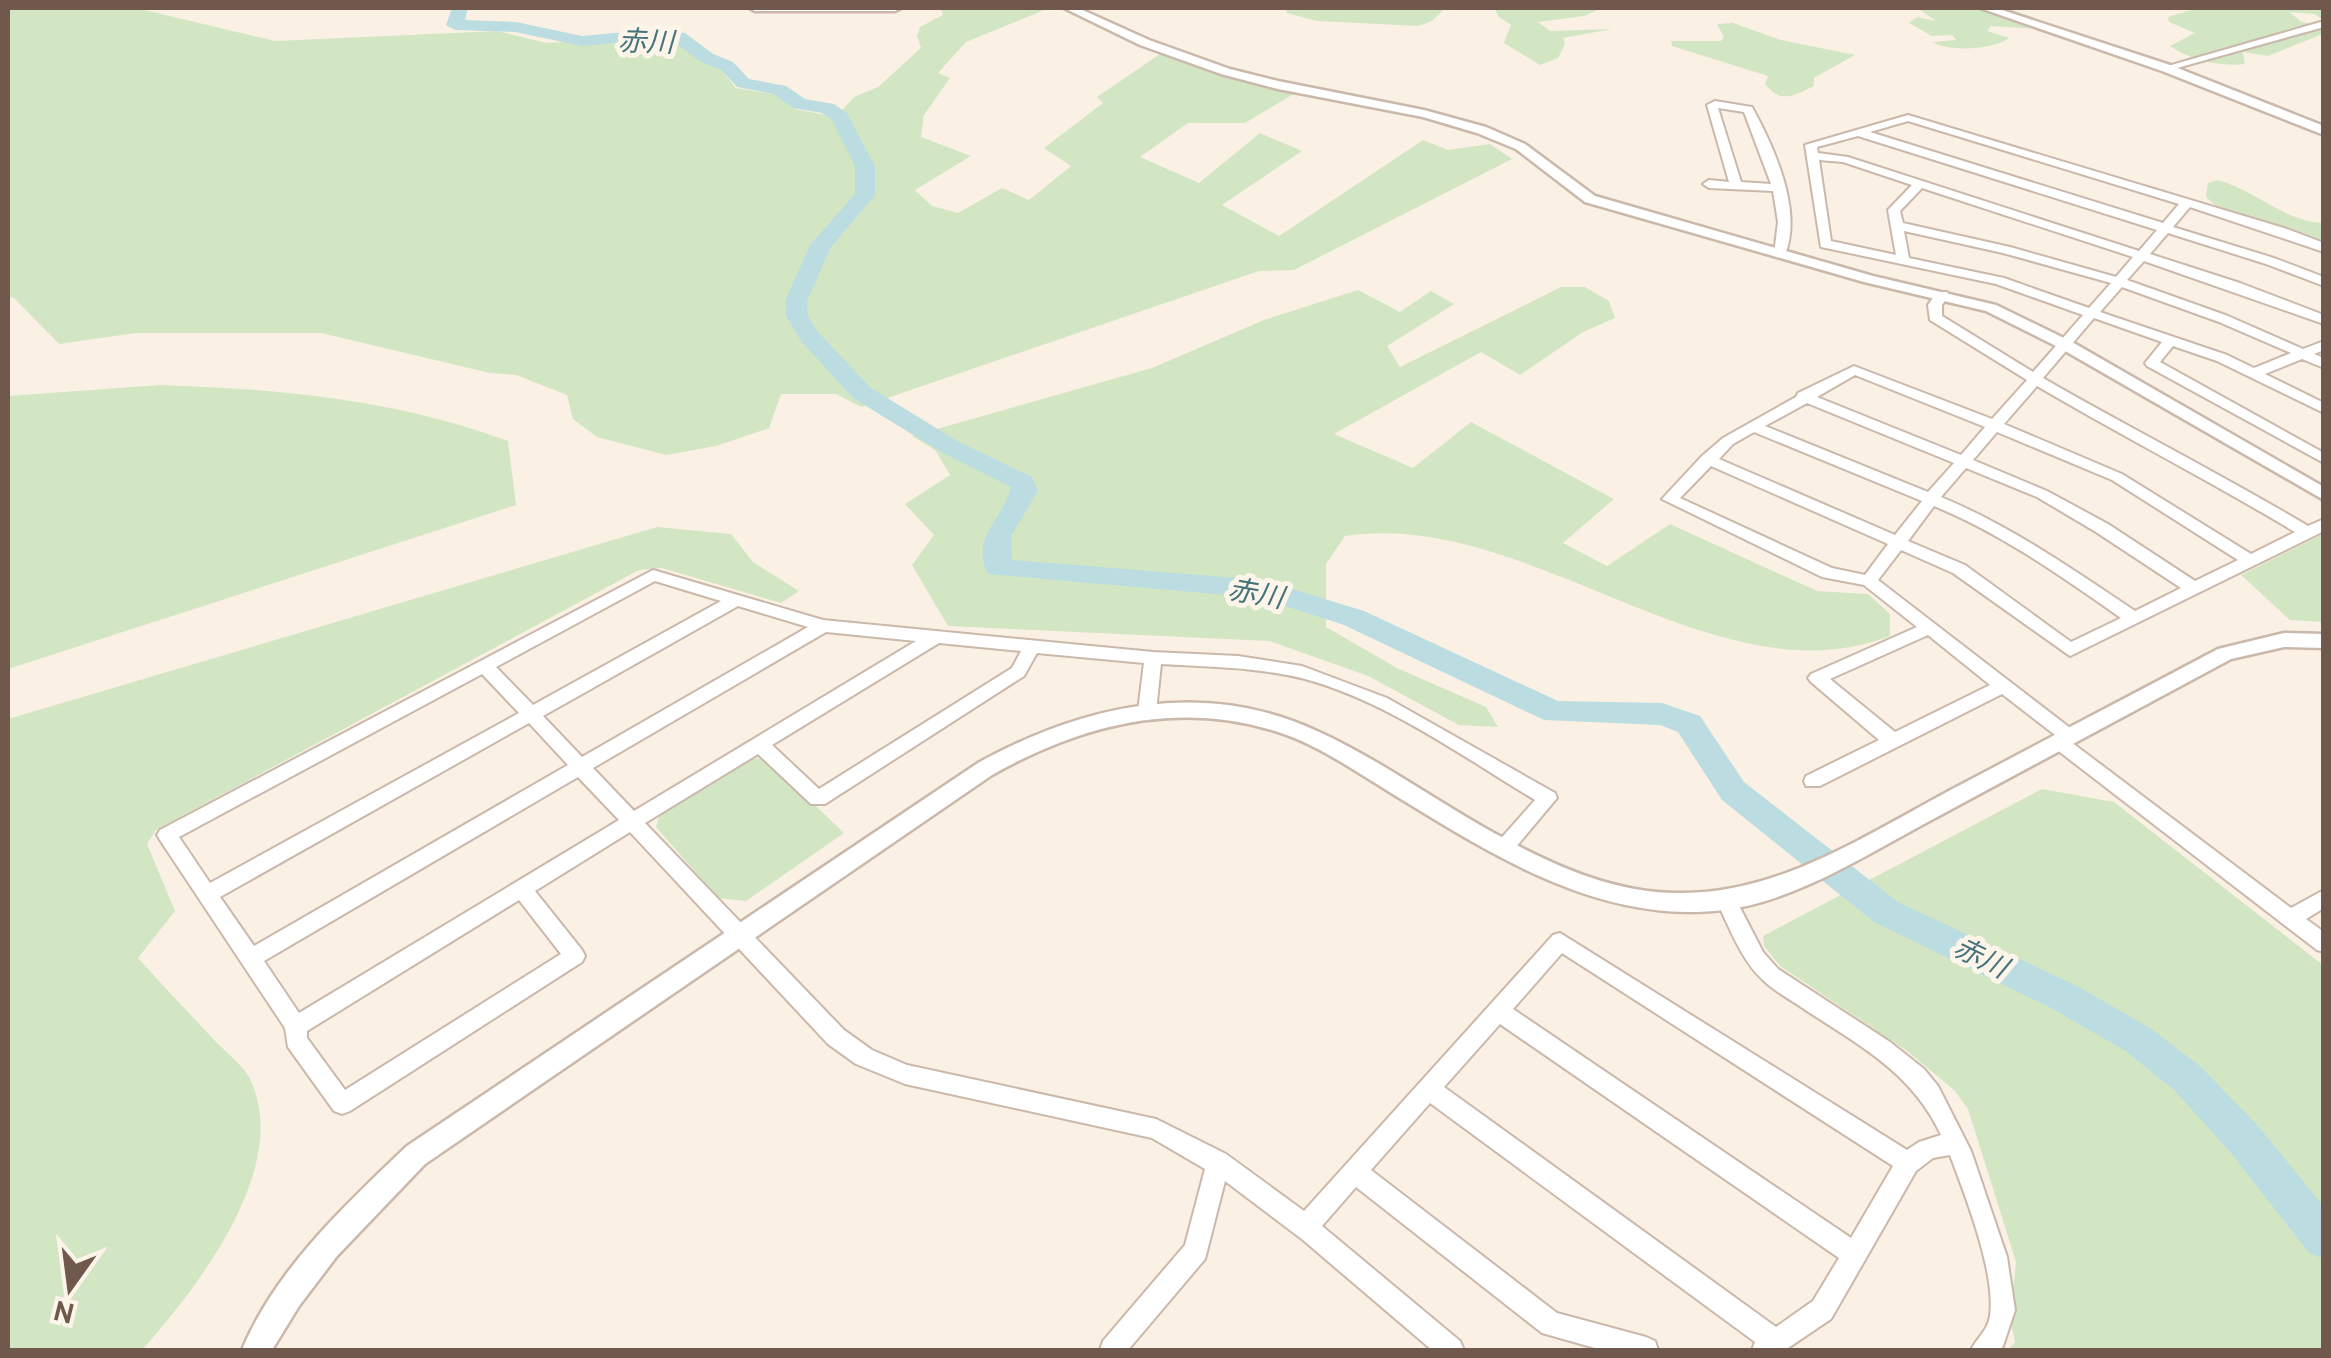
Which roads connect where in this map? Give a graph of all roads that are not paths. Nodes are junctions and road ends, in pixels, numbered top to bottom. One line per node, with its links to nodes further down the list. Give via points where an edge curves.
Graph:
1 (754, 8): 2 (street)
2 (894, 8)
3 (1070, 8): 18 (street, via 1260,80 1360,97 1497,136 1590,199)
4 (1986, 8): 6 (street)
5 (2324, 24): 6 (street)
6 (2166, 68): 7 (street)
7 (2324, 131)
8 (1857, 132): 9 (street, via 1814,142); 14 (street, via 1908,118); 16 (street)
9 (1812, 156): 11 (street); 20 (street, via 1825,244)
10 (1709, 184): 12 (street)
11 (1919, 184): 15 (street, via 1895,204); 19 (street)
12 (1736, 186): 13 (street); 13 (street, via 1715,104 1748,109)
13 (1778, 188): 18 (street, via 1786,230)
14 (2188, 203): 16 (street); 17 (street)
15 (1898, 226): 20 (street); 22 (street, via 2018,250)
16 (2165, 228): 19 (street); 21 (street)
17 (2324, 248)
18 (1780, 254): 23 (street)
19 (2141, 255): 22 (street); 25 (street)
20 (1904, 260): 24 (street, via 1998,281)
21 (2324, 282)
22 (2117, 284): 24 (street); 29 (street, via 2220,317)
23 (1942, 295): 27 (street, via 1991,308); 32 (street, via 1935,305 1941,323)
24 (2092, 313): 26 (street); 27 (street)
25 (2324, 320)
26 (2170, 340): 31 (street); 38 (street, via 2152,363)
27 (2066, 345): 32 (street); 40 (street)
28 (2324, 345): 29 (street)
29 (2304, 354): 30 (street); 31 (street)
30 (2324, 364)
31 (2254, 373): 34 (street)
32 (2036, 380): 35 (street); 42 (street)
33 (1804, 396): 35 (street, via 1854,370); 36 (street); 39 (street)
34 (2324, 410)
35 (1996, 425): 39 (street); 44 (street, via 2117,477)
36 (1752, 426): 37 (street); 41 (street)
37 (1707, 459): 43 (street); 45 (street, via 1670,498 1828,574)
38 (2324, 459)
39 (1964, 461): 41 (street); 46 (street, via 2075,512)
40 (2324, 495)
41 (1931, 499): 43 (street); 48 (street, via 2021,542)
42 (2316, 528): 44 (street)
43 (1898, 542): 45 (street); 48 (street, via 1959,569 2070,650)
44 (2251, 561): 46 (street)
45 (1869, 581): 50 (street)
46 (2193, 588): 48 (street)
47 (736, 600): 49 (street); 55 (street, via 654,575); 58 (street)
48 (2134, 618)
49 (824, 626): 51 (street); 62 (street)
50 (1927, 629): 56 (street); 60 (street, via 1816,678)
51 (934, 638): 53 (street); 61 (street)
52 (2324, 641): 59 (street, via 2284,640 2225,654)
53 (1031, 648): 54 (street); 61 (street, via 1018,672 818,799)
54 (1153, 658): 57 (street); 65 (street, via 1259,664 1374,698 1548,798)
55 (485, 666): 58 (street); 67 (street, via 167,834)
56 (2003, 686): 59 (street); 60 (street)
57 (1147, 710): 65 (street, via 1242,714 1282,724); 71 (street, via 1085,722 1018,749)
58 (532, 716): 62 (street); 67 (street)
59 (2063, 738): 69 (street, via 1844,856); 70 (street)
60 (1893, 741): 63 (street)
61 (760, 745): 64 (street)
62 (580, 767): 64 (street); 73 (street)
63 (1813, 781)
64 (632, 822): 66 (street); 71 (street)
65 (1503, 849): 69 (street, via 1580,885 1629,898)
66 (523, 890): 75 (street); 75 (street, via 574,956 342,1104 296,1040)
67 (207, 894): 73 (street)
68 (2324, 898): 70 (street)
69 (1726, 900): 77 (street, via 1771,975 1916,1076 1938,1101)
70 (2291, 918): 72 (street)
71 (736, 936): 78 (street, via 836,1038 864,1056 905,1074 1156,1129); 84 (street, via 416,1156 342,1226)
72 (2324, 944)
73 (251, 958): 75 (street)
74 (1498, 1011): 76 (street); 79 (street, via 1560,941); 82 (street)
75 (296, 1026)
76 (1429, 1089): 80 (street); 83 (street)
77 (1955, 1143): 79 (street, via 1927,1149); 88 (street, via 1998,1272 2003,1312 1996,1339)
78 (1218, 1162): 81 (street); 85 (street, via 1196,1251)
79 (1908, 1163): 82 (street)
80 (1355, 1172): 81 (street); 87 (street, via 1552,1324)
81 (1304, 1229): 86 (street)
82 (1854, 1254): 83 (street, via 1822,1310)
83 (1770, 1346)
84 (256, 1350)
85 (1112, 1350)
86 (1451, 1350)
87 (1646, 1350)
88 (1984, 1350)

